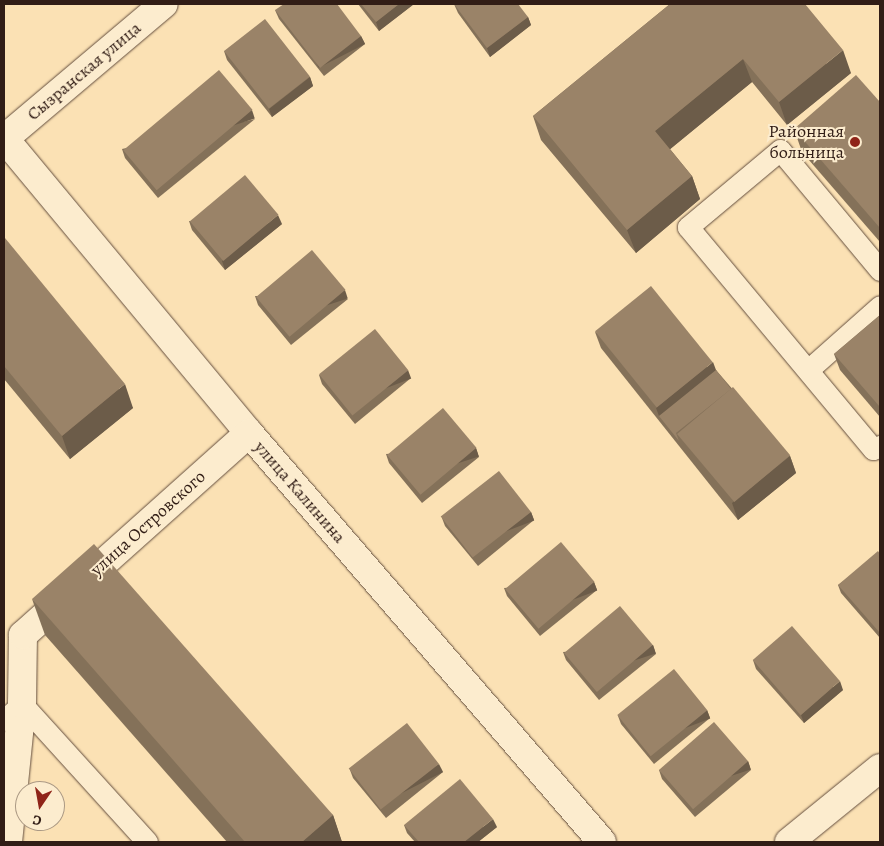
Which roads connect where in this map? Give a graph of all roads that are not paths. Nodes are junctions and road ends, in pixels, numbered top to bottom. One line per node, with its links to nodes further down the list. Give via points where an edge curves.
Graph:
1 (164, 4): 2 (street, Сызранская улица)
2 (4, 138): 6 (street, улица Калинина)
3 (880, 270): 5 (lane, via 780,150 688,227)
4 (880, 306): 5 (lane)
5 (808, 370): 7 (lane, via 873,449)
6 (249, 433): 8 (street, улица Островского, via 23,635); 12 (street, улица Калинина)
7 (880, 446)
8 (13, 712): 10 (street, улица Островского); 11 (lane)
9 (880, 768): 13 (street)
10 (8, 842)
11 (147, 842)
12 (602, 842)
13 (789, 842)

